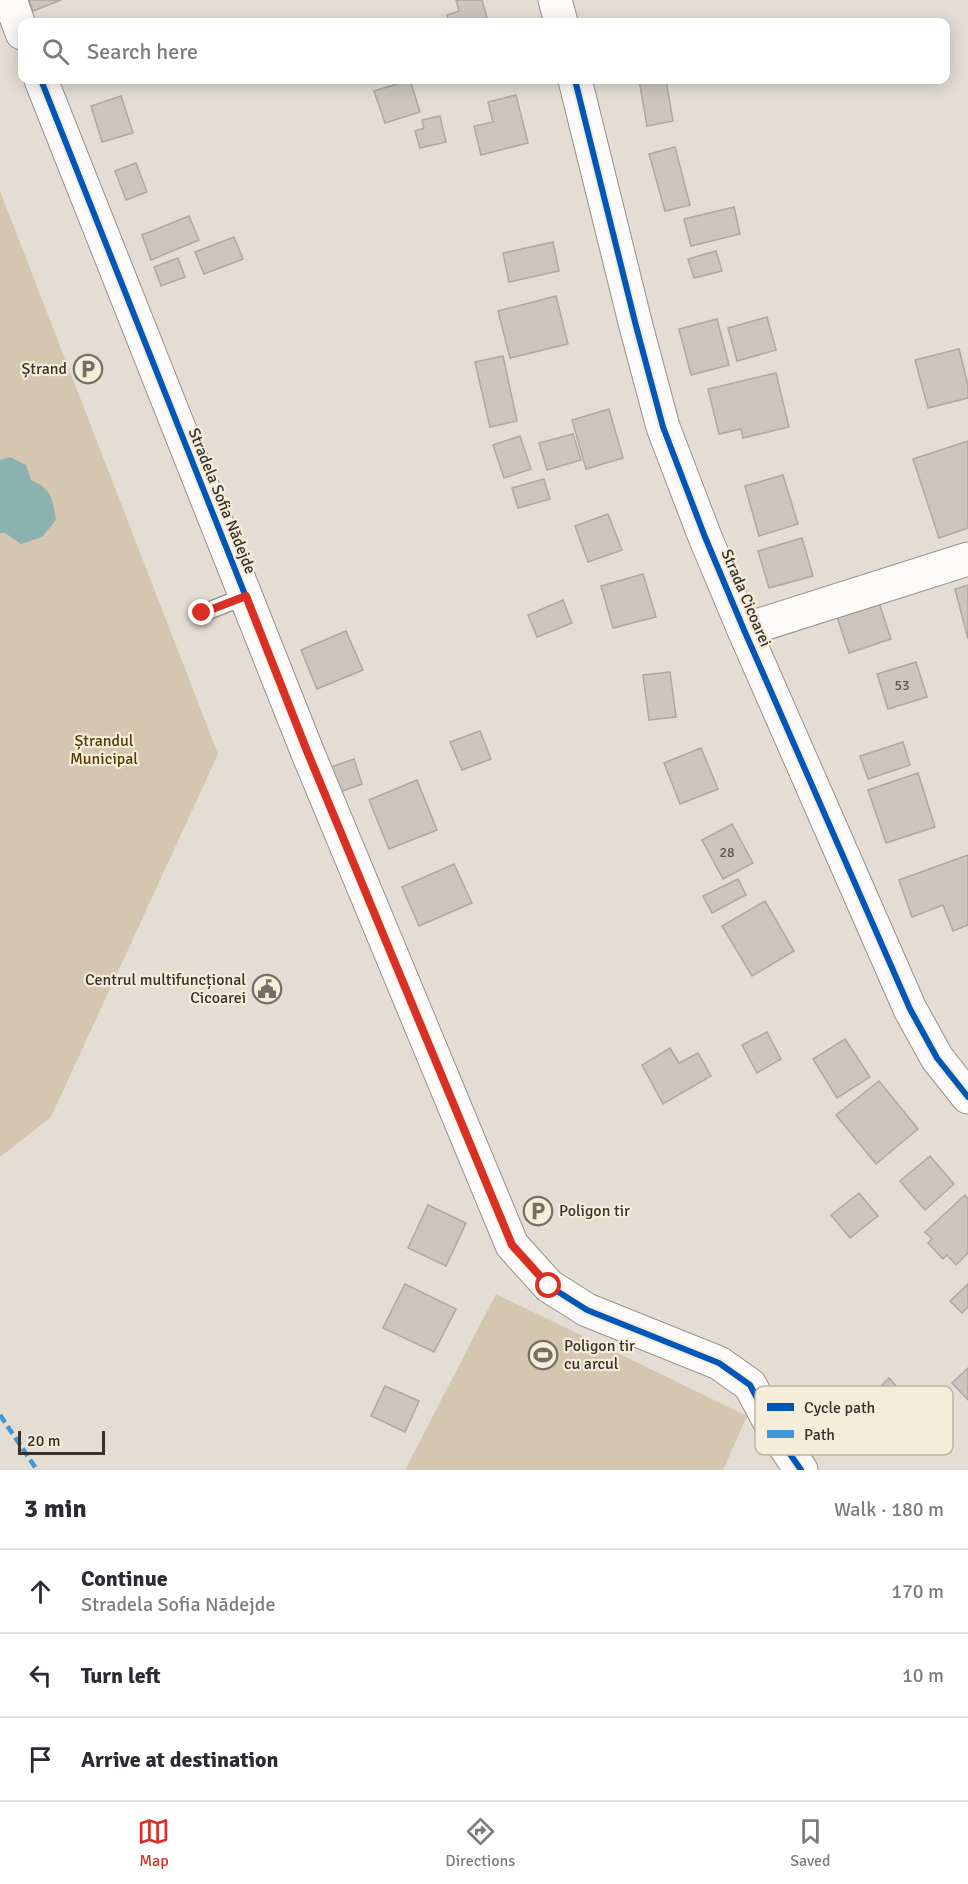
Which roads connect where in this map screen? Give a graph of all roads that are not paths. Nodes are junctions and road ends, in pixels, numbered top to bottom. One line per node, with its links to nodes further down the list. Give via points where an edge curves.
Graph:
1 (10, 0): 4 (street)
2 (555, 0): 3 (street)
3 (560, 18)
4 (18, 22)
5 (43, 84): 8 (street, Stradela Sofia Nădejde)
6 (576, 84): 10 (street, Strada Cicoarei, via 663,428)
7 (968, 559): 10 (street)
8 (246, 596): 9 (lane); 12 (street, Stradela Sofia Nădejde, via 512,1245 549,1286 587,1310 719,1363 750,1385)
9 (202, 613)
10 (744, 630): 11 (street, Strada Cicoarei, via 910,1009 937,1058)
11 (968, 1097)
12 (755, 1394)
13 (791, 1455): 14 (street, Stradela Sofia Nădejde)
14 (801, 1470)

